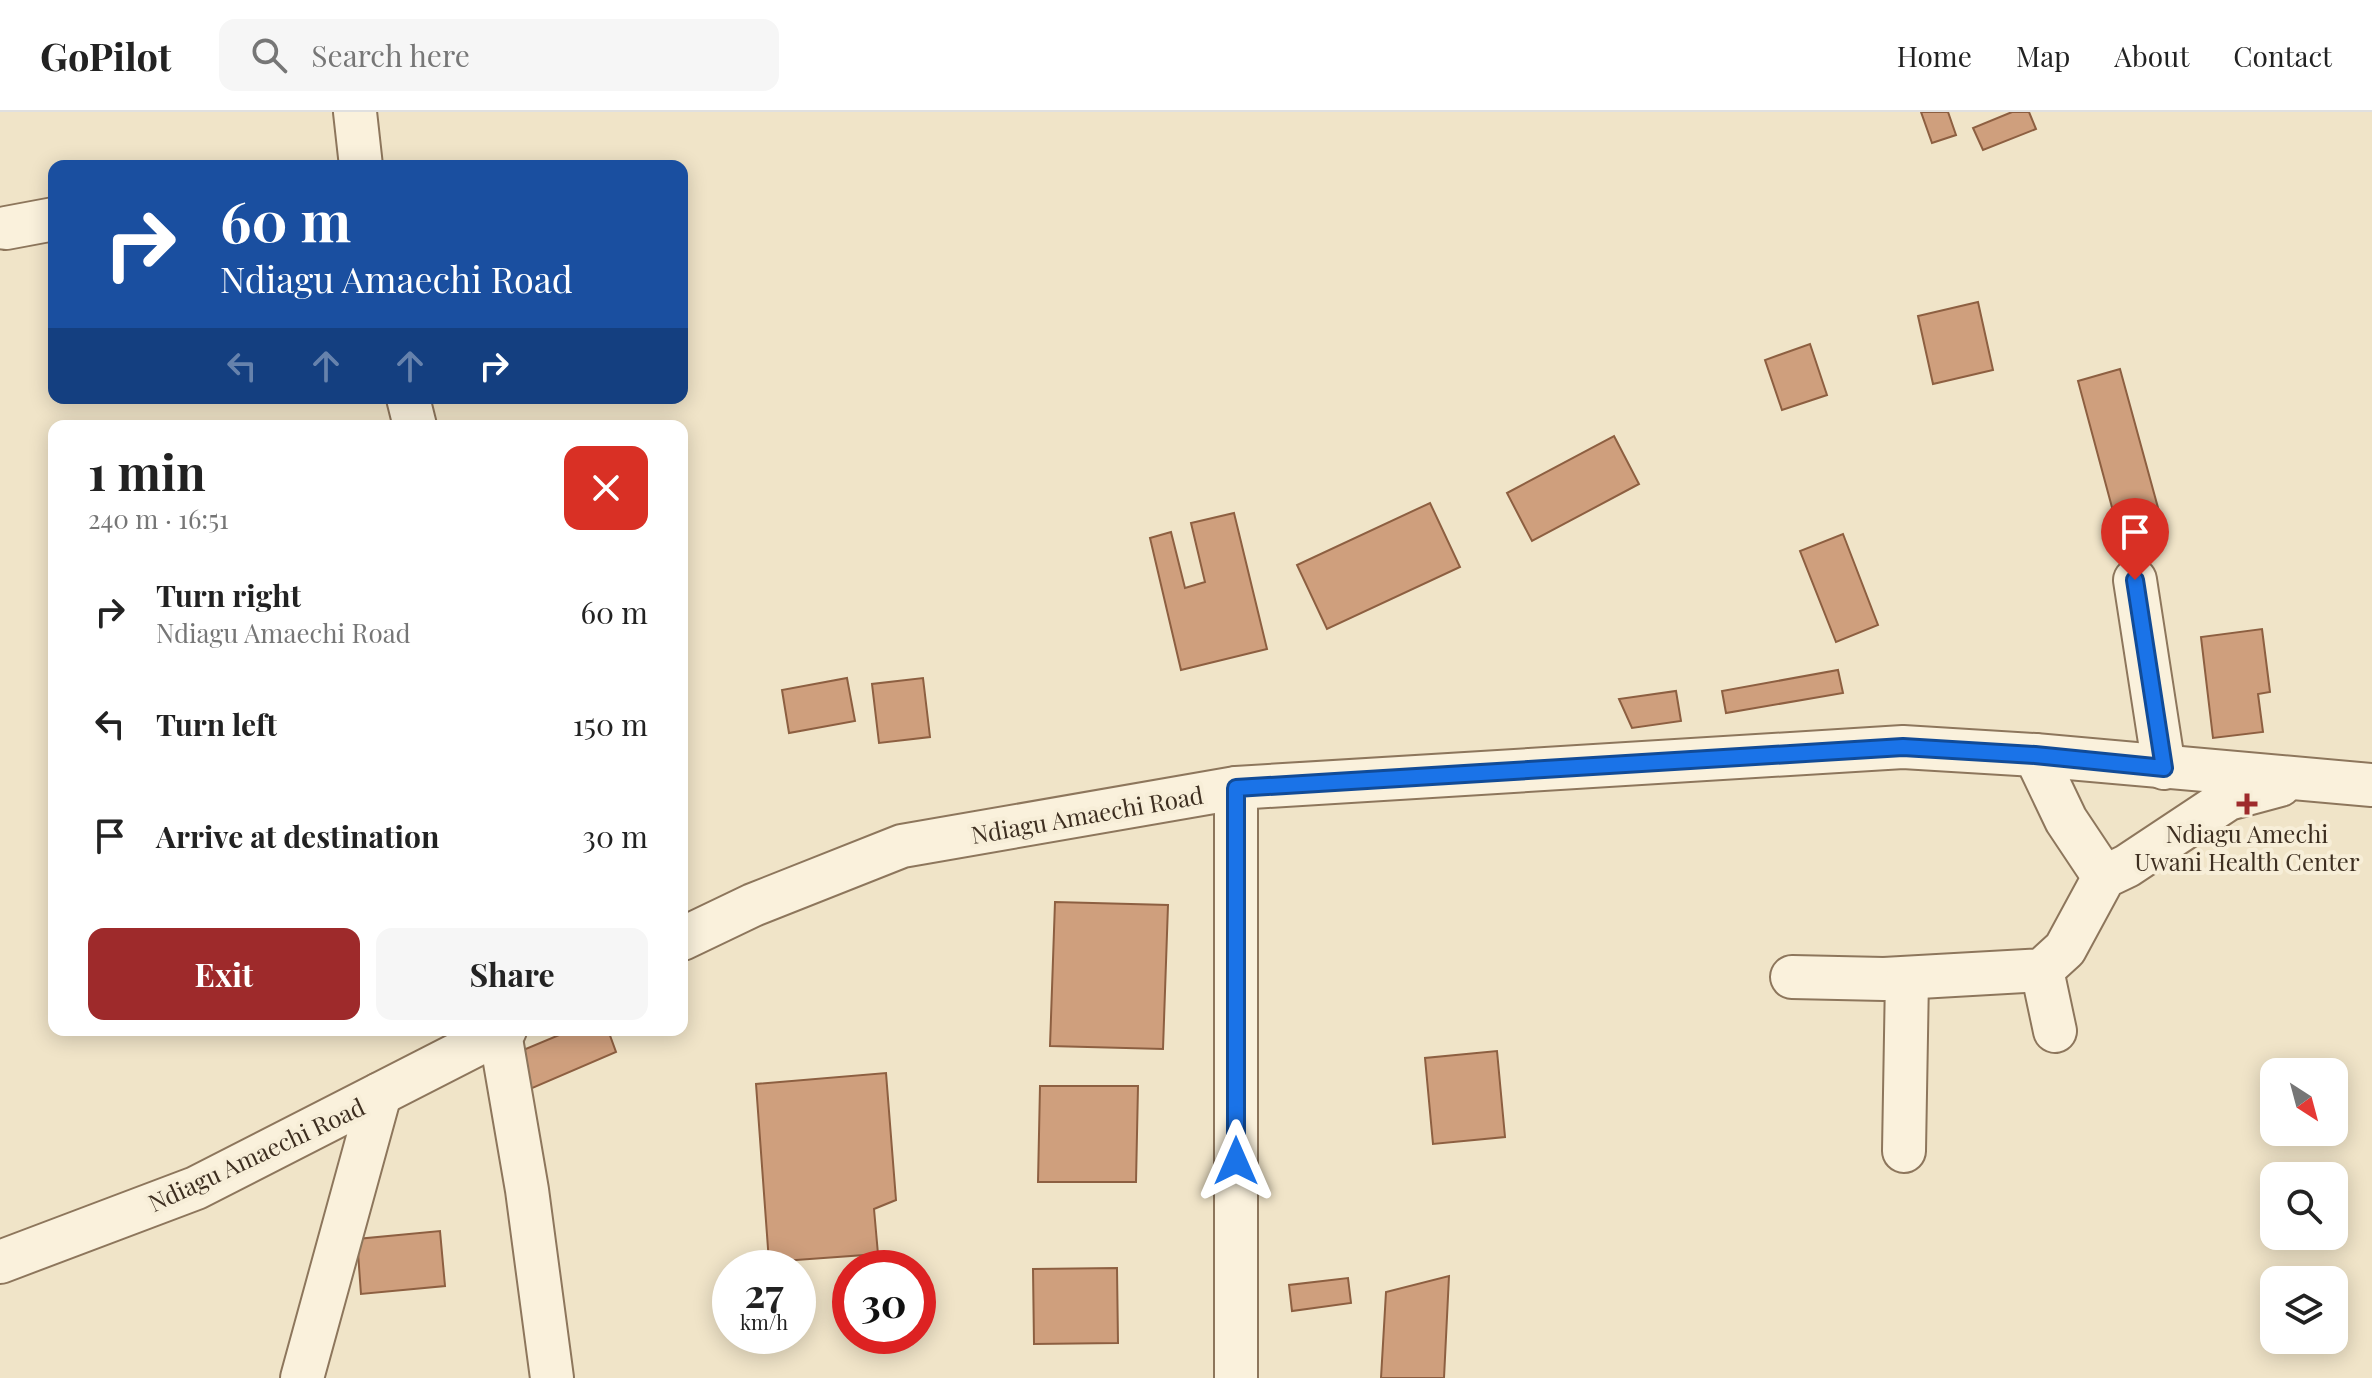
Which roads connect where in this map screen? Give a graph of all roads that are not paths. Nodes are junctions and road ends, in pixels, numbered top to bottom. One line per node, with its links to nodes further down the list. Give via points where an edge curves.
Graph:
1 (355, 112): 2 (street)
2 (360, 160)
3 (48, 220): 4 (street)
4 (6, 228)
5 (2135, 580): 7 (street)
6 (2035, 755): 7 (street, Ndiagu Amaechi Road); 10 (street, Ndiagu Amaechi Road, via 1903,747); 11 (street, via 2066,820)
7 (2164, 768): 8 (street, Ndiagu Amaechi Road)
8 (2317, 778): 9 (street, Ndiagu Amaechi Road); 11 (street, via 2228,799)
9 (2372, 785)
10 (1236, 788): 12 (street, Ndiagu Amaechi Road, via 902,846); 25 (street)
11 (2104, 877): 13 (street, via 2065,949)
12 (688, 936)
13 (2042, 970): 15 (street); 16 (street)
14 (1792, 977): 15 (street)
15 (1907, 978): 21 (street)
16 (2055, 1031)
17 (481, 1036): 19 (street, Ndiagu Amaechi Road)
18 (503, 1036): 24 (street)
19 (451, 1043): 20 (street, Ndiagu Amaechi Road)
20 (380, 1094): 22 (street, Ndiagu Amaechi Road, via 196,1188); 23 (street)
21 (1904, 1151)
22 (0, 1262)
23 (302, 1378)
24 (552, 1378)
25 (1236, 1378)

